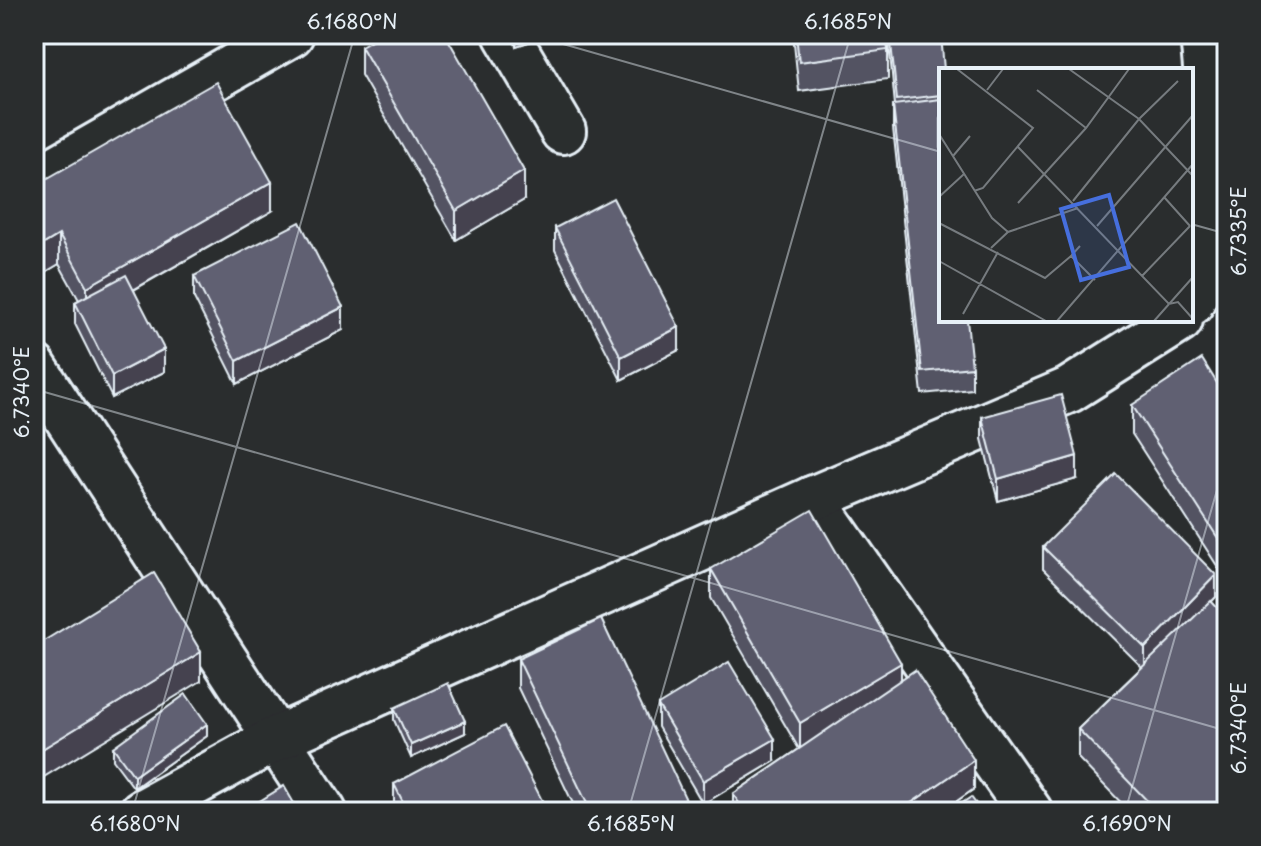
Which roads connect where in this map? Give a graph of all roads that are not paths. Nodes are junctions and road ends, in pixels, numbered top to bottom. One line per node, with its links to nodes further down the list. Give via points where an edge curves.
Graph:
1 (291, 34): 5 (street)
2 (506, 34): 4 (street)
3 (1203, 34): 6 (street, via 1209,248)
4 (563, 131)
5 (34, 181)
6 (1199, 298)
7 (1165, 322): 9 (street, via 1069,390)
8 (34, 367): 10 (street)
9 (812, 499): 10 (street); 13 (street)
10 (273, 740): 11 (street); 12 (street)
11 (142, 812)
12 (324, 812)
13 (1030, 812)

